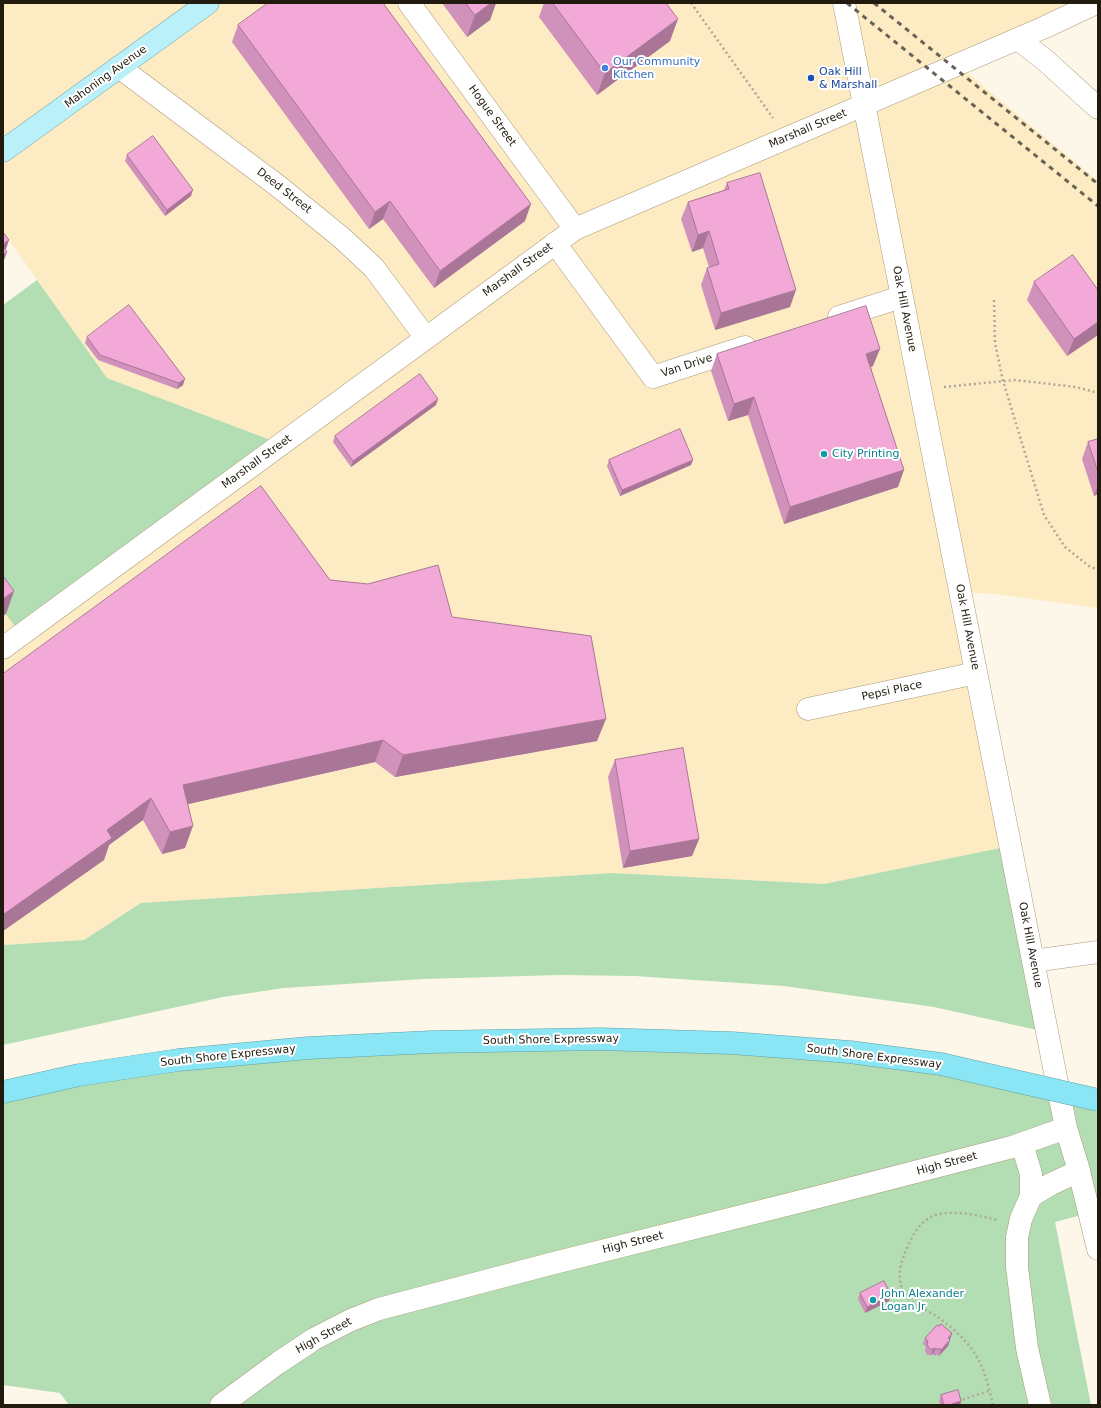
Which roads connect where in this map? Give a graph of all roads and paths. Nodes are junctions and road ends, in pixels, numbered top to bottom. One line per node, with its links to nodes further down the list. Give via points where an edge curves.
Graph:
1 (208, 3): 7 (main road, Mahoning Avenue)
2 (409, 3): 12 (street, Hogue Street)
3 (691, 3): 10 (path)
4 (844, 3): 8 (street, Oak Hill Avenue)
5 (1096, 3): 6 (street, Marshall Street)
6 (1018, 39): 8 (street, Marshall Street); 9 (street)
7 (119, 67): 11 (main road, Mahoning Avenue); 17 (street, Deed Street, via 278,186 342,238 374,268)
8 (864, 105): 10 (street, Marshall Street); 14 (street, Oak Hill Avenue)
9 (1098, 108)
10 (788, 138): 12 (street, Marshall Street)
11 (3, 151)
12 (575, 229): 13 (street, Marshall Street)
13 (555, 243): 17 (street, Marshall Street); 18 (street, Van Drive, via 653,377)
14 (901, 297): 16 (street); 20 (street, Oak Hill Avenue)
15 (994, 300): 19 (path, via 995,343)
16 (823, 322)
17 (426, 338): 23 (street, Marshall Street)
18 (764, 342)
19 (1003, 381): 20 (path); 21 (path, via 1016,380 1076,387); 22 (path, via 1044,515 1065,547)
20 (919, 389): 24 (street, Oak Hill Avenue)
21 (1098, 393)
22 (1098, 570)
23 (3, 648)
24 (976, 673): 25 (street, Pepsi Place); 27 (street, Oak Hill Avenue)
25 (808, 709)
26 (1098, 952): 27 (street)
27 (1033, 961): 30 (street, Oak Hill Avenue)
28 (3, 1092): 29 (highway, South Shore Expressway, bridge, via 79,1075 178,1060 308,1048 431,1042 600,1039 732,1043 850,1052 941,1064)
29 (1098, 1100)
30 (1066, 1128): 31 (street, High Street); 32 (street, Oak Hill Avenue)
31 (1022, 1144): 33 (street, via 1032,1174); 38 (street, High Street, via 379,1309 314,1339)
32 (1079, 1171): 33 (street); 35 (street, Oak Hill Avenue)
33 (1031, 1196): 34 (street)
34 (1019, 1228): 36 (path, via 980,1215 942,1214 929,1218 911,1238 900,1271 900,1284 908,1298 947,1324 970,1346 983,1368); 40 (street, via 1018,1268 1027,1348)
35 (1098, 1249)
36 (989, 1392): 37 (path); 39 (path)
37 (958, 1401)
38 (221, 1405)
39 (993, 1405)
40 (1040, 1405)

